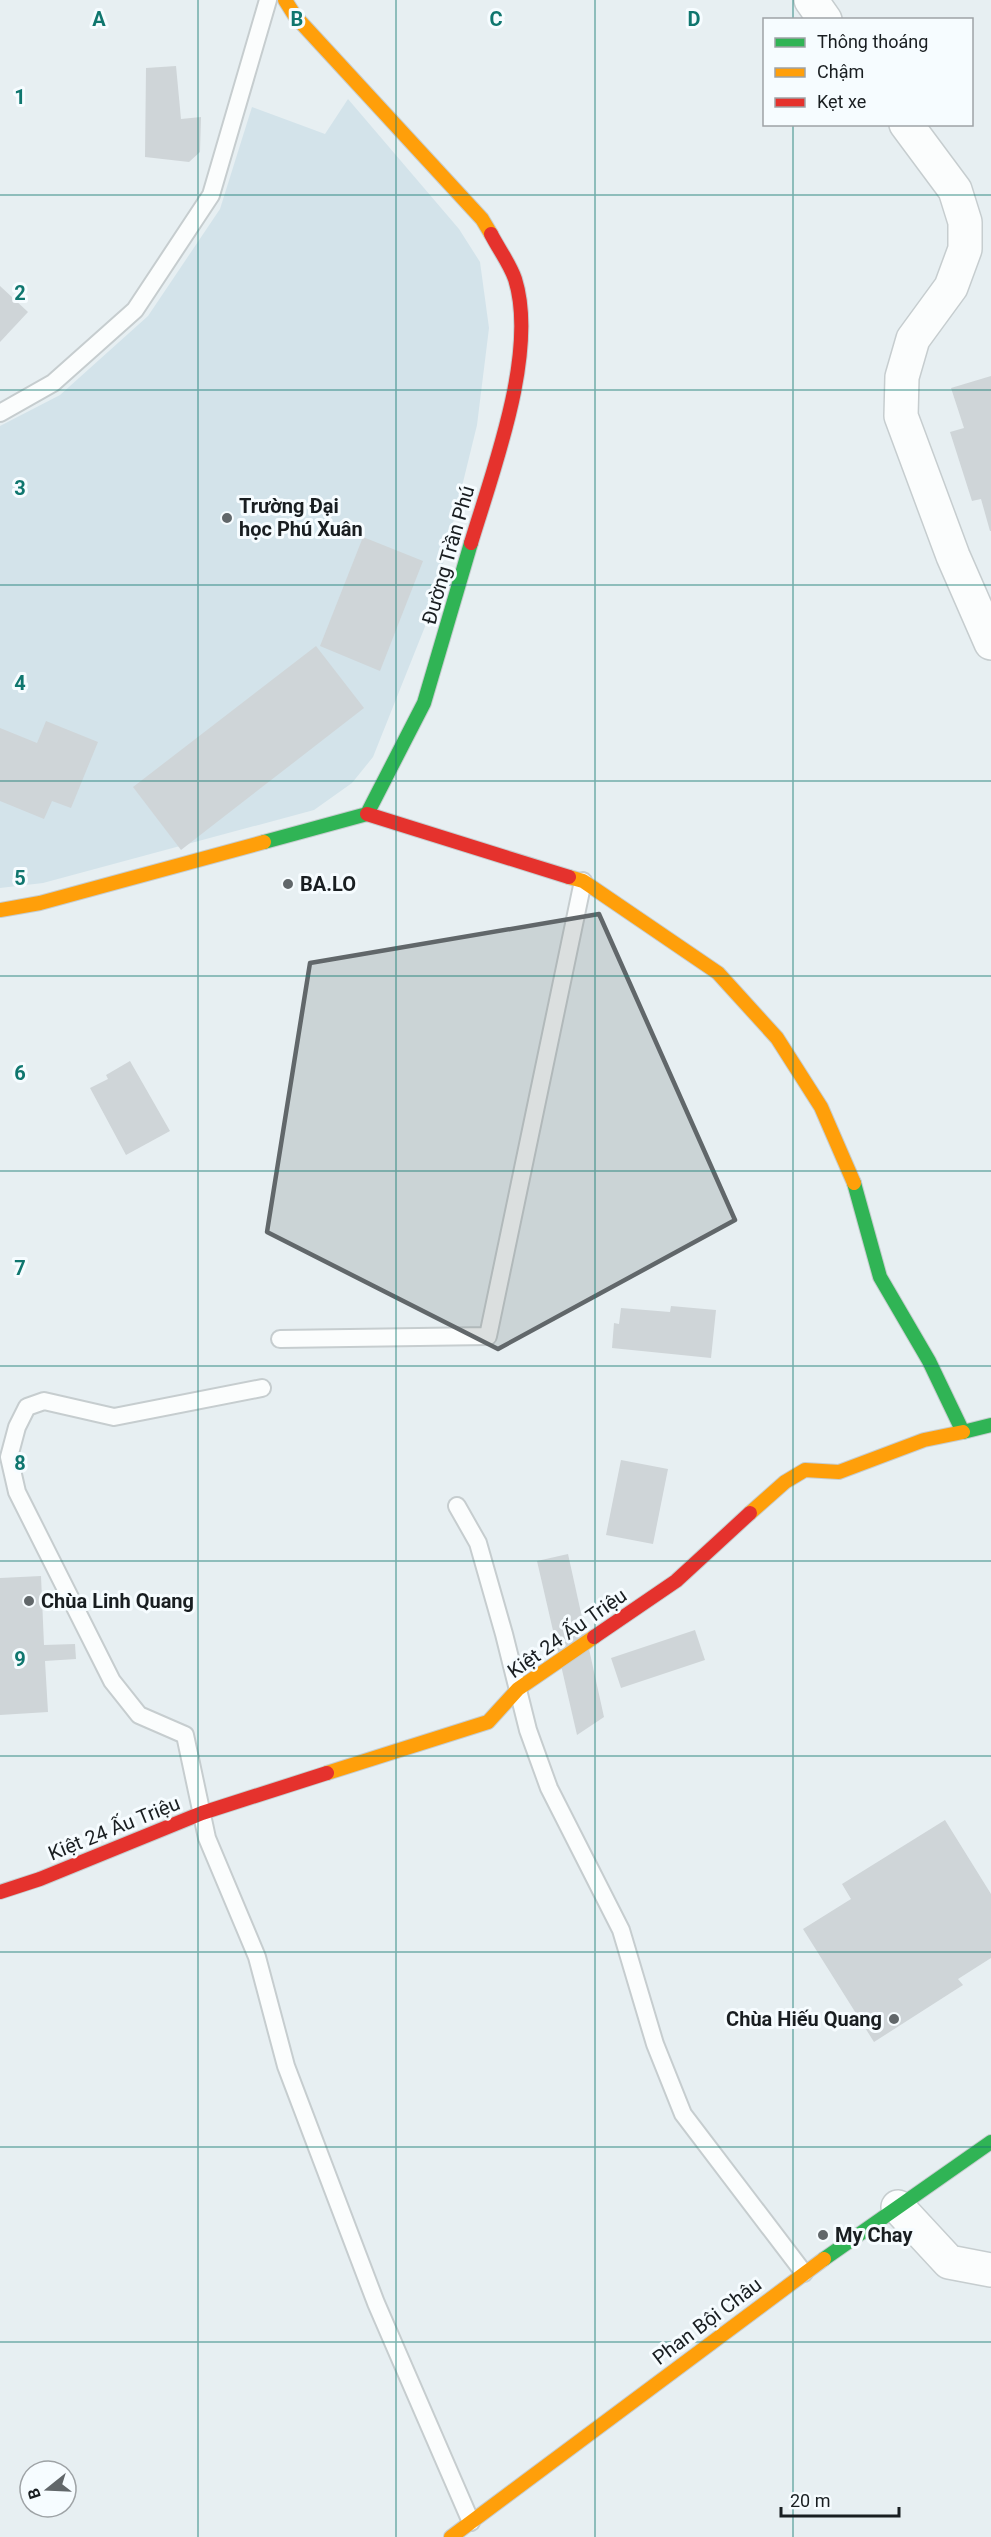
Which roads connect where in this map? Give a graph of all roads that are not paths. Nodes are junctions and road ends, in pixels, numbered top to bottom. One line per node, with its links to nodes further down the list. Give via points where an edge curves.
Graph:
1 (268, 0): 6 (lane, via 205,205 135,310 53,383)
2 (285, 0): 8 (street, Đường Trần Phú, via 295,16 482,219 515,278 523,332 509,415 424,703)
3 (811, 0): 4 (street)
4 (824, 18)
5 (907, 126): 7 (street, via 955,190 965,222 965,249 951,287 913,339 902,377 902,416 952,556)
6 (0, 413)
7 (991, 643)
8 (367, 814): 9 (street); 10 (street, via 40,903)
9 (583, 881): 11 (lane, via 488,1335); 14 (street, via 718,973 777,1038 821,1107 858,1193 880,1277)
10 (0, 910)
11 (280, 1339)
12 (262, 1388): 17 (lane, via 114,1417 44,1401 27,1407 9,1457 17,1492 112,1681 139,1715 185,1735)
13 (991, 1425): 14 (street, Kiệt 24 Ấu Triệu)
14 (963, 1431): 16 (street, Kiệt 24 Ấu Triệu, via 904,1446 839,1472 805,1470 785,1482 676,1581)
15 (457, 1506): 16 (lane, via 478,1543)
16 (518, 1689): 17 (street, Kiệt 24 Ấu Triệu, via 488,1722); 22 (lane, via 549,1788 621,1930 655,2044 682,2114)
17 (202, 1813): 18 (street, Kiệt 24 Ấu Triệu); 23 (lane, via 207,1838 257,1957 286,2066 360,2260)
18 (0, 1892)
19 (991, 2142): 20 (street, Phan Bội Châu)
20 (898, 2207): 21 (street, via 949,2262); 22 (street, Phan Bội Châu)
21 (991, 2270)
22 (804, 2273): 23 (street, Phan Bội Châu)
23 (471, 2522): 24 (street, Phan Bội Châu)
24 (451, 2537)

